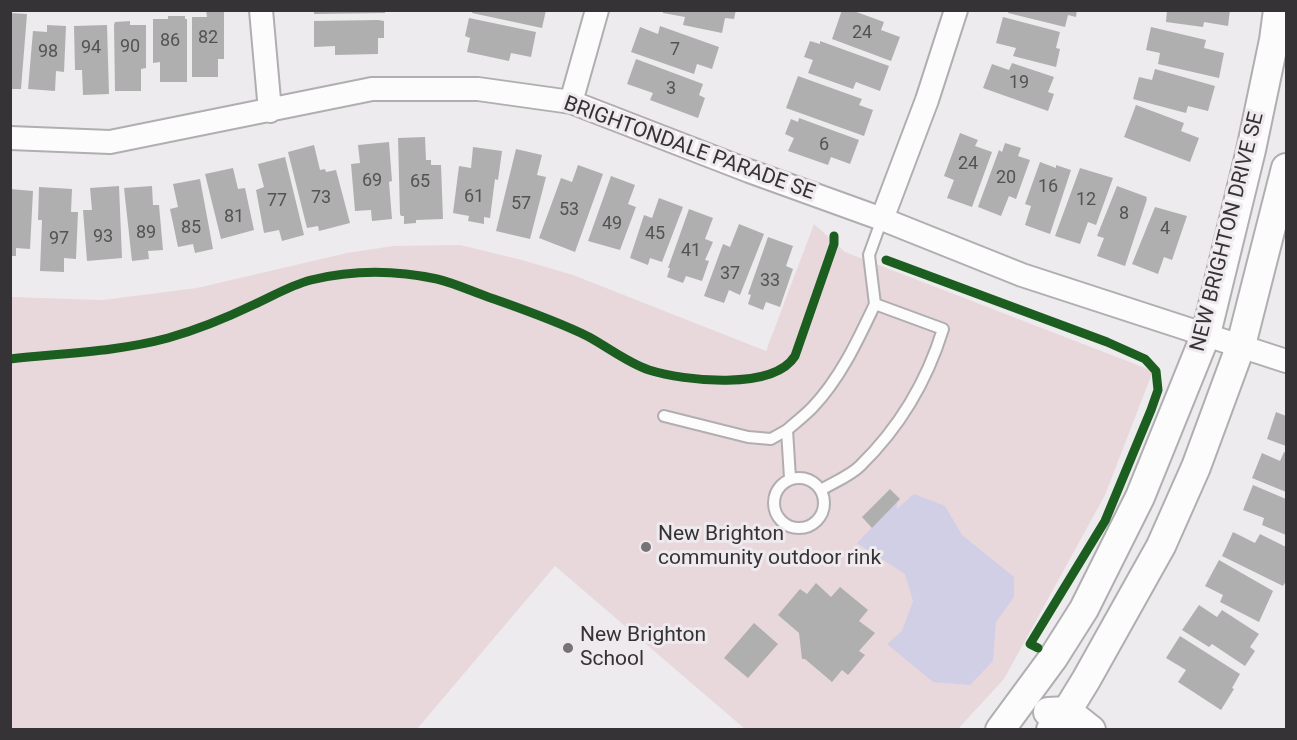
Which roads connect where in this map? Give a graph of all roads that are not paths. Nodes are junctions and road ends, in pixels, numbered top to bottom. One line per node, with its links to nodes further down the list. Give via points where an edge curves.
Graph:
1 (261, 10): 6 (street)
2 (597, 10): 5 (street)
3 (956, 10): 9 (street)
4 (1278, 10): 11 (street, NEW BRIGHTON DRIVE SE, via 1251,150)
5 (571, 102): 6 (street, BRIGHTONDALE PARADE SE, via 478,89 372,89); 9 (street, BRIGHTONDALE PARADE SE)
6 (270, 111): 7 (street, BRIGHTONDALE PARADE SE, via 110,142)
7 (10, 138)
8 (1287, 168): 12 (street, NEW BRIGHTON DRIVE SE)
9 (882, 219): 10 (lane, via 869,255); 11 (street, BRIGHTONDALE PARADE SE, via 1022,275)
10 (875, 304): 15 (lane, via 833,381 813,407); 17 (lane, via 944,329 917,393 889,433 859,467)
11 (1206, 334): 12 (street, BRIGHTONDALE PARADE SE); 19 (street, NEW BRIGHTON DRIVE SE, via 1140,497 1084,609)
12 (1241, 345): 13 (street, BRIGHTONDALE PARADE SE); 18 (street, NEW BRIGHTON DRIVE SE, via 1196,467 1161,546)
13 (1287, 360)
14 (664, 416): 15 (lane, via 771,439)
15 (787, 430): 16 (lane)
16 (790, 478): 17 (lane, via 808,478); 17 (lane, via 777,490 774,506 781,520 794,528 810,526 821,515)
17 (821, 490)
18 (1059, 720): 19 (street); 20 (street)
19 (1010, 724)
20 (1091, 729)

